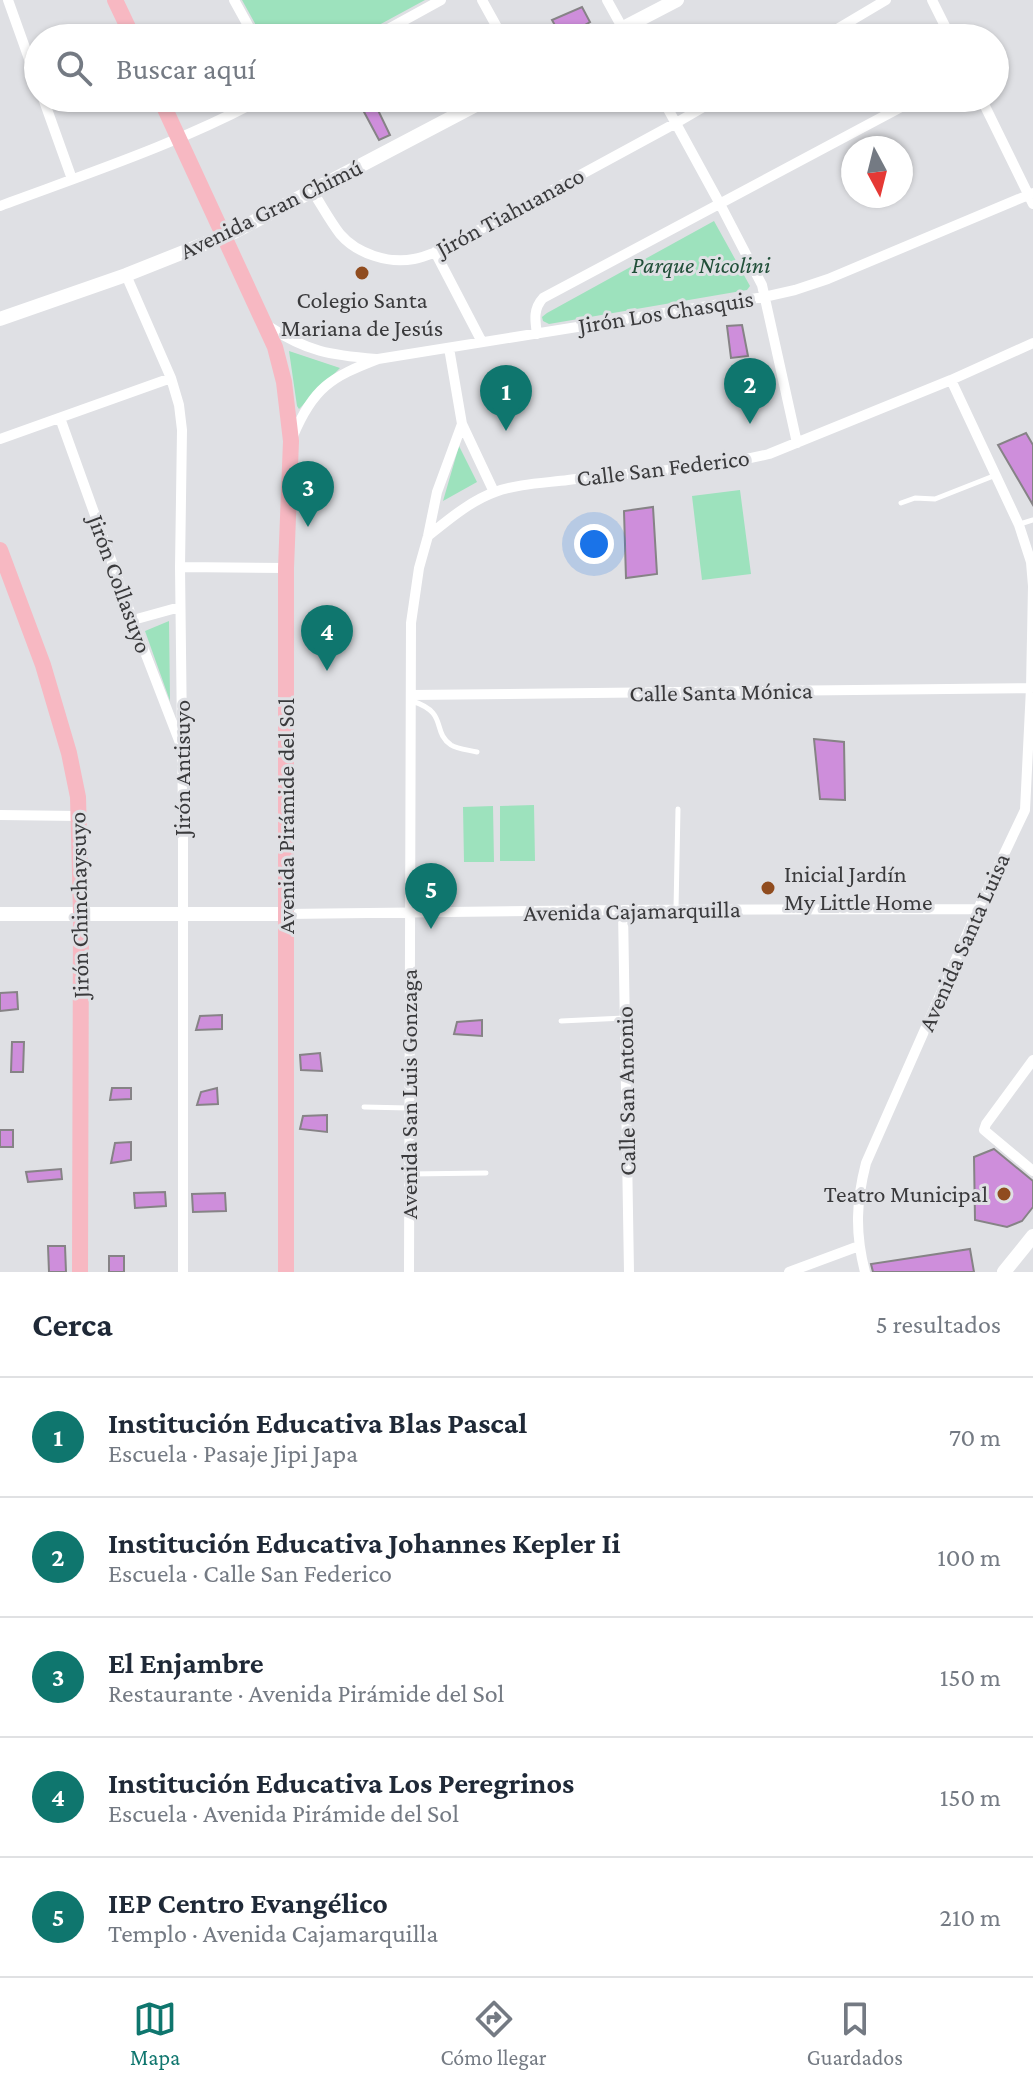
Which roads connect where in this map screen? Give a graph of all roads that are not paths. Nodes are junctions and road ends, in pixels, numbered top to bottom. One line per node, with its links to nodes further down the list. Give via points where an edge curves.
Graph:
1 (8, 0): 18 (street)
2 (115, 0): 10 (main road)
3 (234, 0): 11 (street)
4 (441, 0): 12 (street)
5 (482, 0): 13 (street)
6 (607, 0): 14 (street)
7 (677, 0): 15 (street)
8 (886, 0): 16 (street)
9 (932, 0): 17 (street)
10 (126, 24)
11 (247, 24)
12 (397, 24)
13 (495, 24)
14 (620, 24)
15 (639, 24)
16 (846, 24)
17 (944, 24)
18 (24, 45)
19 (48, 112): 29 (street)
20 (167, 112): 28 (main road, Avenida Pirámide del Sol)
21 (234, 112): 28 (street)
22 (463, 112): 30 (street, Avenida Gran Chimú)
23 (670, 112): 27 (street)
24 (695, 112): 27 (street, Jirón Tiahuanaco)
25 (892, 112): 32 (street)
26 (988, 112): 31 (street)
27 (676, 123): 32 (street); 35 (street, Jirón Tiahuanaco)
28 (179, 138): 29 (street); 34 (main road, Avenida Pirámide del Sol)
29 (72, 179): 33 (street)
30 (313, 192): 34 (street, Avenida Gran Chimú); 35 (street, Jirón Tiahuanaco, via 339,233 365,252 396,260)
31 (1031, 197): 37 (street, Jirón Los Chasquis, via 828,279)
32 (720, 204): 37 (street); 40 (street, via 543,298 535,314)
33 (0, 206)
34 (224, 237): 36 (street, Avenida Gran Chimú); 39 (main road, Avenida Pirámide del Sol)
35 (435, 252): 41 (street)
36 (126, 275): 38 (street, Avenida Gran Chimú); 45 (street, Jirón Antisuyo)
37 (764, 297): 40 (street, Jirón Los Chasquis); 51 (street)
38 (0, 319)
39 (265, 324): 44 (street, Jirón Los Chasquis, via 317,352); 50 (main road, Avenida Pirámide del Sol, via 282,373)
40 (537, 334): 41 (street, Jirón Los Chasquis)
41 (482, 342): 43 (street, Jirón Los Chasquis)
42 (1033, 343): 46 (street, Calle San Federico)
43 (449, 348): 44 (street, Jirón Los Chasquis); 48 (street, Avenida San Luis Gonzaga)
44 (378, 359): 50 (street, Jirón Los Chasquis, via 327,383)
45 (171, 378): 47 (street); 59 (street, Jirón Antisuyo, via 182,430)
46 (951, 380): 51 (street, Calle San Federico); 52 (street, Avenida Santa Luisa)
47 (60, 418): 49 (street); 62 (street, Jirón Collasuyo)
48 (462, 424): 53 (street); 57 (street, Avenida San Luis Gonzaga, via 437,492)
49 (0, 439)
50 (291, 441): 60 (main road, Avenida Pirámide del Sol)
51 (797, 443): 53 (street, Calle San Federico, via 739,461)
52 (997, 475): 54 (lane, via 935,499); 56 (street, Avenida Santa Luisa)
53 (494, 492): 57 (street, Calle San Federico)
54 (901, 503)
55 (1033, 520): 56 (lane)
56 (1019, 525): 63 (street, Avenida Santa Luisa, via 1033,586)
57 (428, 536): 64 (street, Avenida San Luis Gonzaga, via 411,623)
58 (0, 550): 70 (main road, Jirón Chinchaysuyo, via 43,665 69,753)
59 (180, 567): 60 (street); 61 (street, Jirón Antisuyo)
60 (286, 568): 78 (main road, Avenida Pirámide del Sol)
61 (180, 607): 62 (street); 65 (street, Jirón Antisuyo)
62 (133, 620): 65 (street, Jirón Collasuyo)
63 (1031, 688): 64 (street, Calle Santa Mónica); 68 (street, Avenida Santa Luisa)
64 (411, 698): 66 (lane, via 434,713 452,746); 74 (street, Avenida San Luis Gonzaga)
65 (182, 748): 77 (street, Jirón Antisuyo)
66 (477, 752)
67 (678, 809): 73 (lane)
68 (1029, 810): 71 (street, Avenida Santa Luisa)
69 (0, 815): 70 (street)
70 (79, 816): 76 (main road, Jirón Chinchaysuyo)
71 (978, 909): 73 (street, Avenida Cajamarquilla); 88 (street, Avenida Santa Luisa, via 866,1163 858,1192)
72 (623, 910): 73 (street, Avenida Cajamarquilla); 74 (street, Avenida Cajamarquilla); 79 (street, Calle San Antonio)
73 (676, 910)
74 (409, 913): 78 (street, Avenida Cajamarquilla); 83 (street, Avenida San Luis Gonzaga)
75 (0, 914): 76 (street)
76 (81, 914): 77 (street); 89 (main road, Jirón Chinchaysuyo)
77 (182, 914): 78 (street); 90 (street, Jirón Antisuyo)
78 (286, 914): 91 (main road, Avenida Pirámide del Sol)
79 (625, 1018): 80 (lane); 93 (street, Calle San Antonio)
80 (561, 1021)
81 (1033, 1060): 84 (street, via 984,1127)
82 (364, 1107): 83 (lane)
83 (409, 1108): 86 (street, Avenida San Luis Gonzaga)
84 (1033, 1171)
85 (486, 1173): 86 (lane)
86 (409, 1174): 92 (street, Avenida San Luis Gonzaga)
87 (1030, 1245): 96 (street)
88 (859, 1246): 94 (street); 95 (street, Avenida Santa Luisa)
89 (80, 1272)
90 (183, 1272)
91 (286, 1272)
92 (409, 1272)
93 (629, 1272)
94 (789, 1272)
95 (865, 1272)
96 (1004, 1272)

